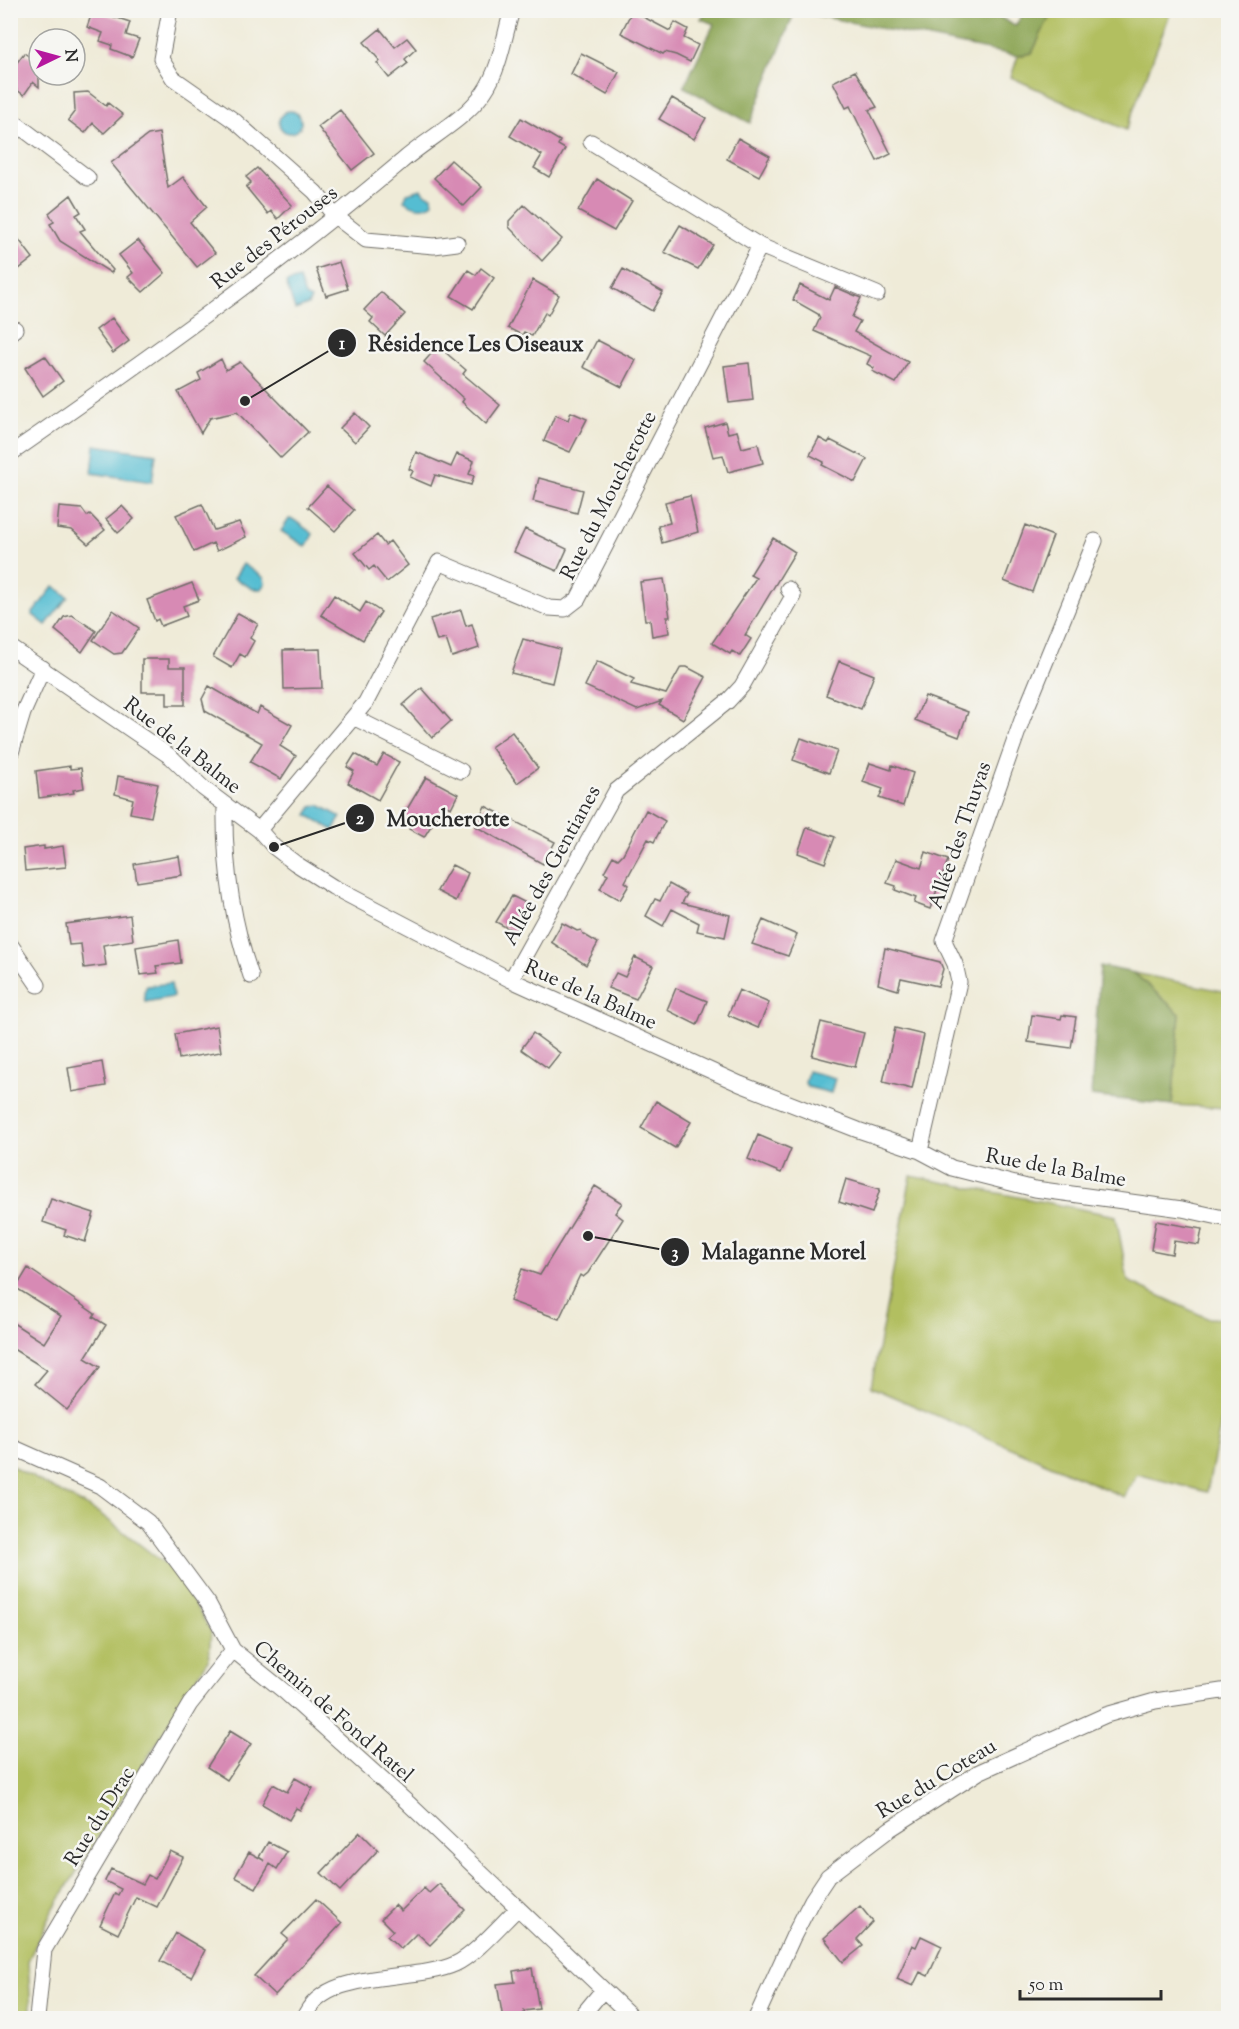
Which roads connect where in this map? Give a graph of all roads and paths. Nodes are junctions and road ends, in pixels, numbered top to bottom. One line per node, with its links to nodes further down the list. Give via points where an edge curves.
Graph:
1 (170, 10): 6 (street, via 161,59 173,78 236,122 315,192)
2 (512, 10): 6 (street, Rue des Pérouses, via 493,77 483,94 458,119)
3 (10, 119): 5 (street)
4 (591, 142): 8 (street)
5 (88, 178)
6 (335, 216): 7 (street, via 366,240 434,246); 10 (street, Rue des Pérouses, via 184,333)
7 (457, 243)
8 (760, 246): 9 (street); 15 (street, Rue du Moucherotte, via 578,599 564,609 549,608 439,562)
9 (877, 294)
10 (10, 454)
11 (1095, 541): 24 (street, Allée des Thuyas, via 1023,717 944,941 959,982)
12 (788, 589): 22 (street, Allée des Gentianes, via 793,596 742,686 616,791)
13 (10, 647): 14 (street, Rue de la Balme)
14 (43, 668): 16 (street); 18 (street, Rue de la Balme, via 171,757)
15 (355, 718): 17 (street); 19 (street, Rue du Moucherotte)
16 (10, 756)
17 (461, 771)
18 (225, 805): 19 (street, Rue de la Balme); 21 (street, via 224,846 234,915)
19 (259, 830): 22 (street, Rue de la Balme, via 274,847 333,887)
20 (10, 944): 23 (street)
21 (251, 976)
22 (511, 980): 24 (street, Rue de la Balme, via 741,1084)
23 (38, 985)
24 (920, 1151): 25 (street, Rue de la Balme, via 952,1168 1035,1189)
25 (1228, 1219)
26 (10, 1446): 27 (street, Chemin de Fond Ratel, via 100,1486 148,1522 208,1603)
27 (233, 1650): 29 (street, Chemin de Fond Ratel, via 285,1692); 31 (street, Rue du Drac, via 190,1704 44,1950)
28 (1228, 1690): 35 (street, Rue du Coteau, via 1155,1701 1106,1715 979,1772 890,1829 828,1876 792,1938)
29 (518, 1908): 30 (street, Chemin de Fond Ratel); 32 (street, via 458,1963 343,1985 320,1996)
30 (603, 1990): 33 (street); 34 (street, Chemin de Fond Ratel)
31 (37, 2019)
32 (304, 2019)
33 (580, 2019)
34 (633, 2019)
35 (756, 2019)

